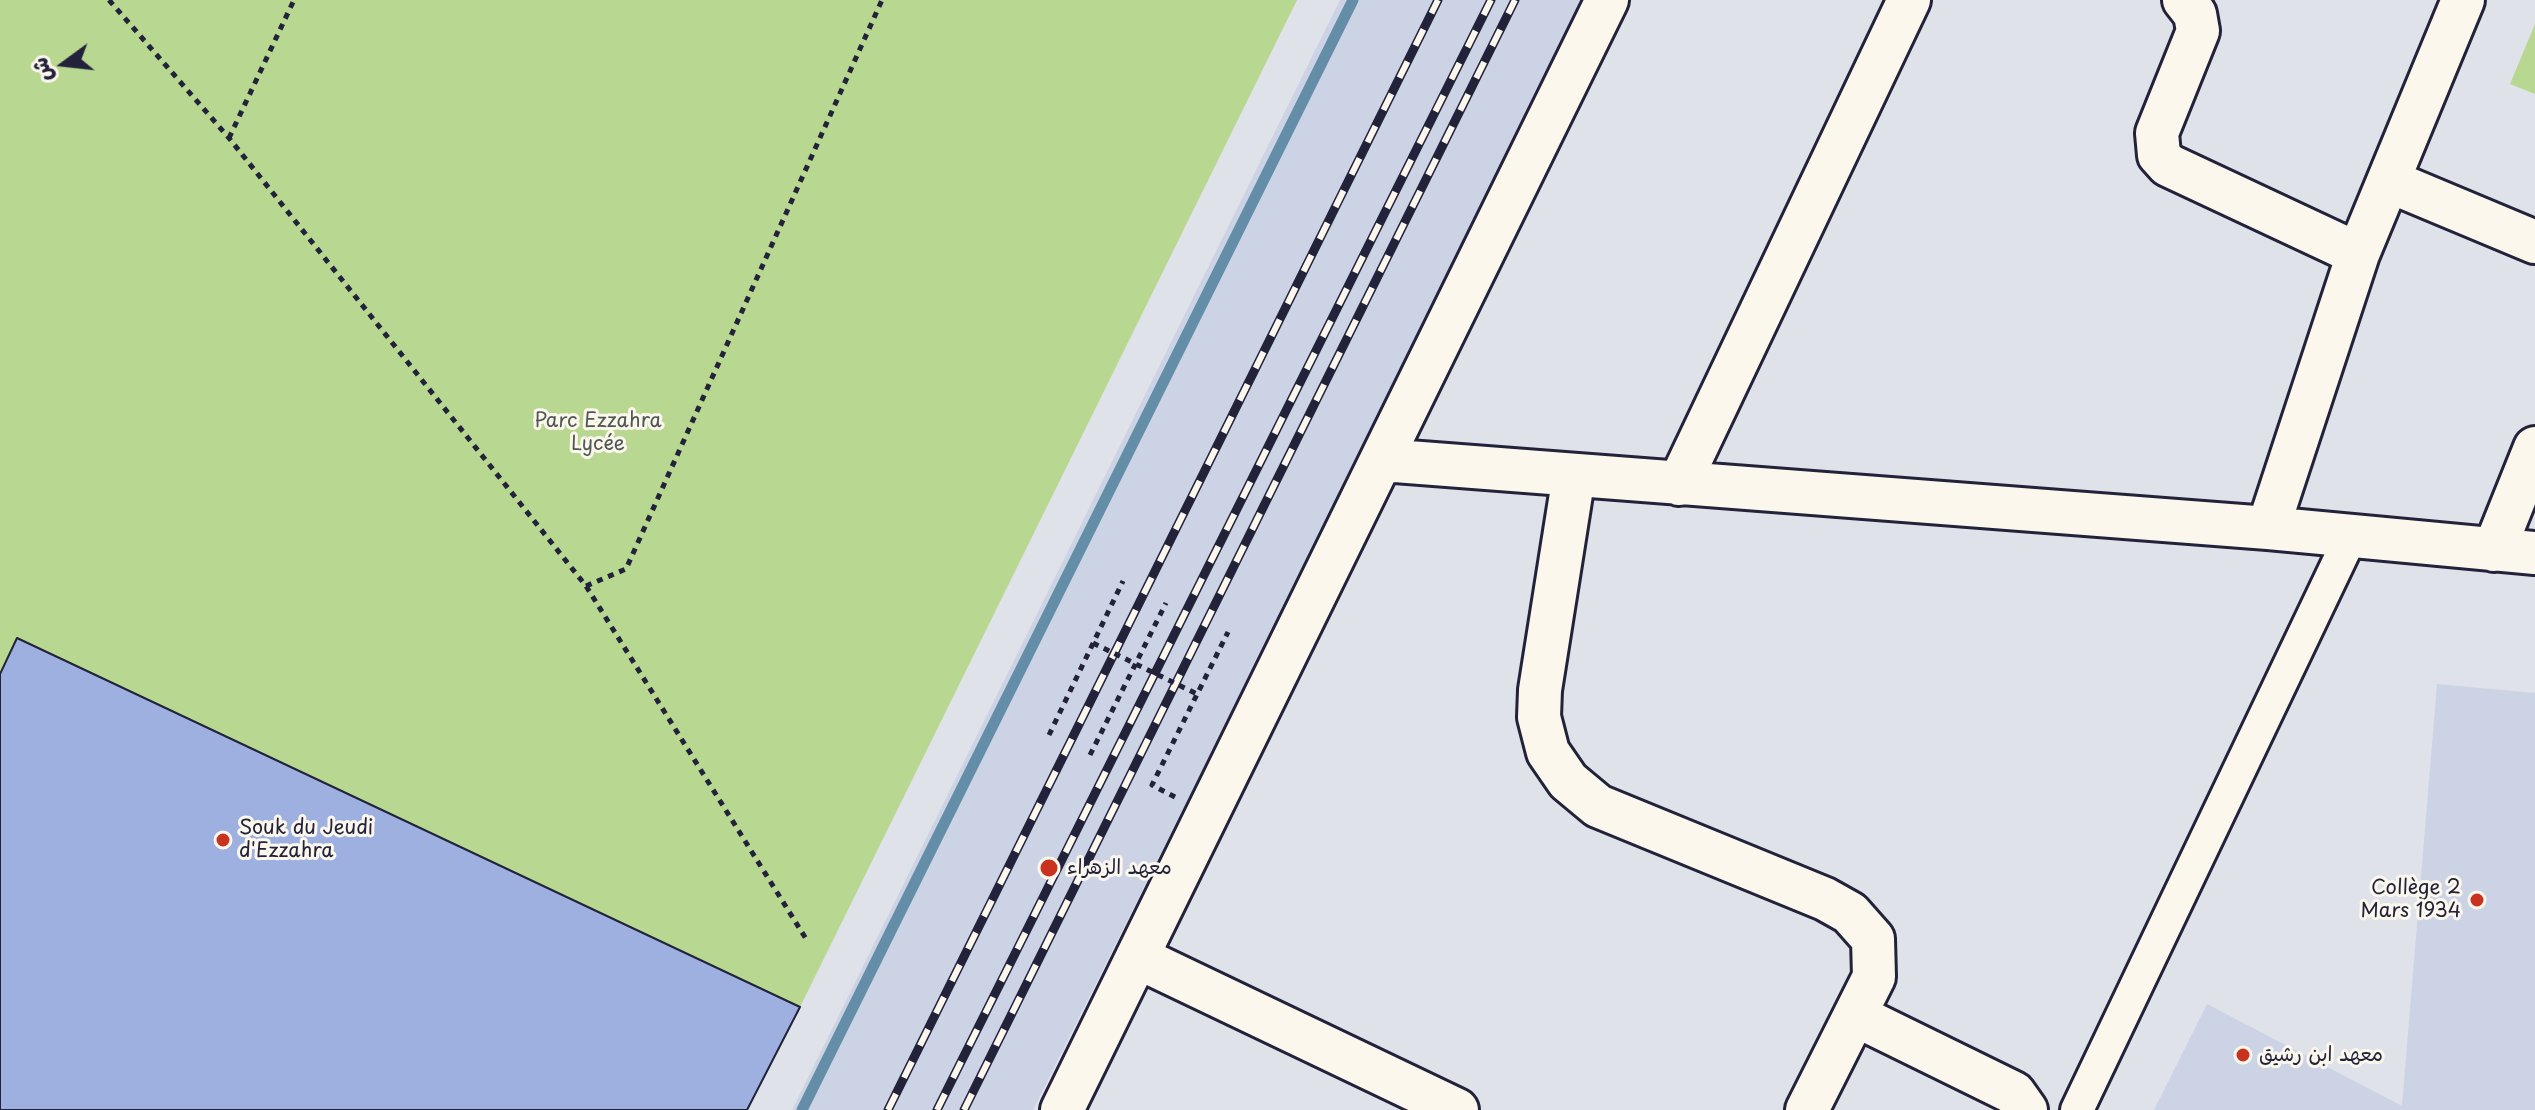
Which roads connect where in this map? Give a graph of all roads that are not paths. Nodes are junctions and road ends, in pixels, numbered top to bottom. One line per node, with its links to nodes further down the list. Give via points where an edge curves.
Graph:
1 (1607, 0): 9 (street)
2 (1909, 0): 11 (street)
3 (2184, 0): 7 (street, via 2195,14 2198,31 2157,133 2159,155 2168,165)
4 (2463, 0): 5 (street)
5 (2389, 181): 6 (street); 7 (street)
6 (2535, 242)
7 (2358, 254): 12 (street)
8 (2535, 448): 14 (street)
9 (1382, 460): 10 (street); 16 (street)
10 (1574, 475): 11 (street); 17 (street, via 1540,690 1539,717 1548,752 1568,781 1598,806 1850,913 1873,939 1874,977)
11 (1679, 484): 12 (street)
12 (2268, 528): 13 (street)
13 (2351, 536): 14 (street); 22 (street)
14 (2494, 550): 15 (street)
15 (2535, 553)
16 (1137, 957): 18 (street); 19 (street)
17 (1855, 1015): 20 (street); 21 (street, via 2014,1093)
18 (1433, 1105)
19 (1062, 1110)
20 (1807, 1110)
21 (2026, 1110)
22 (2077, 1110)

